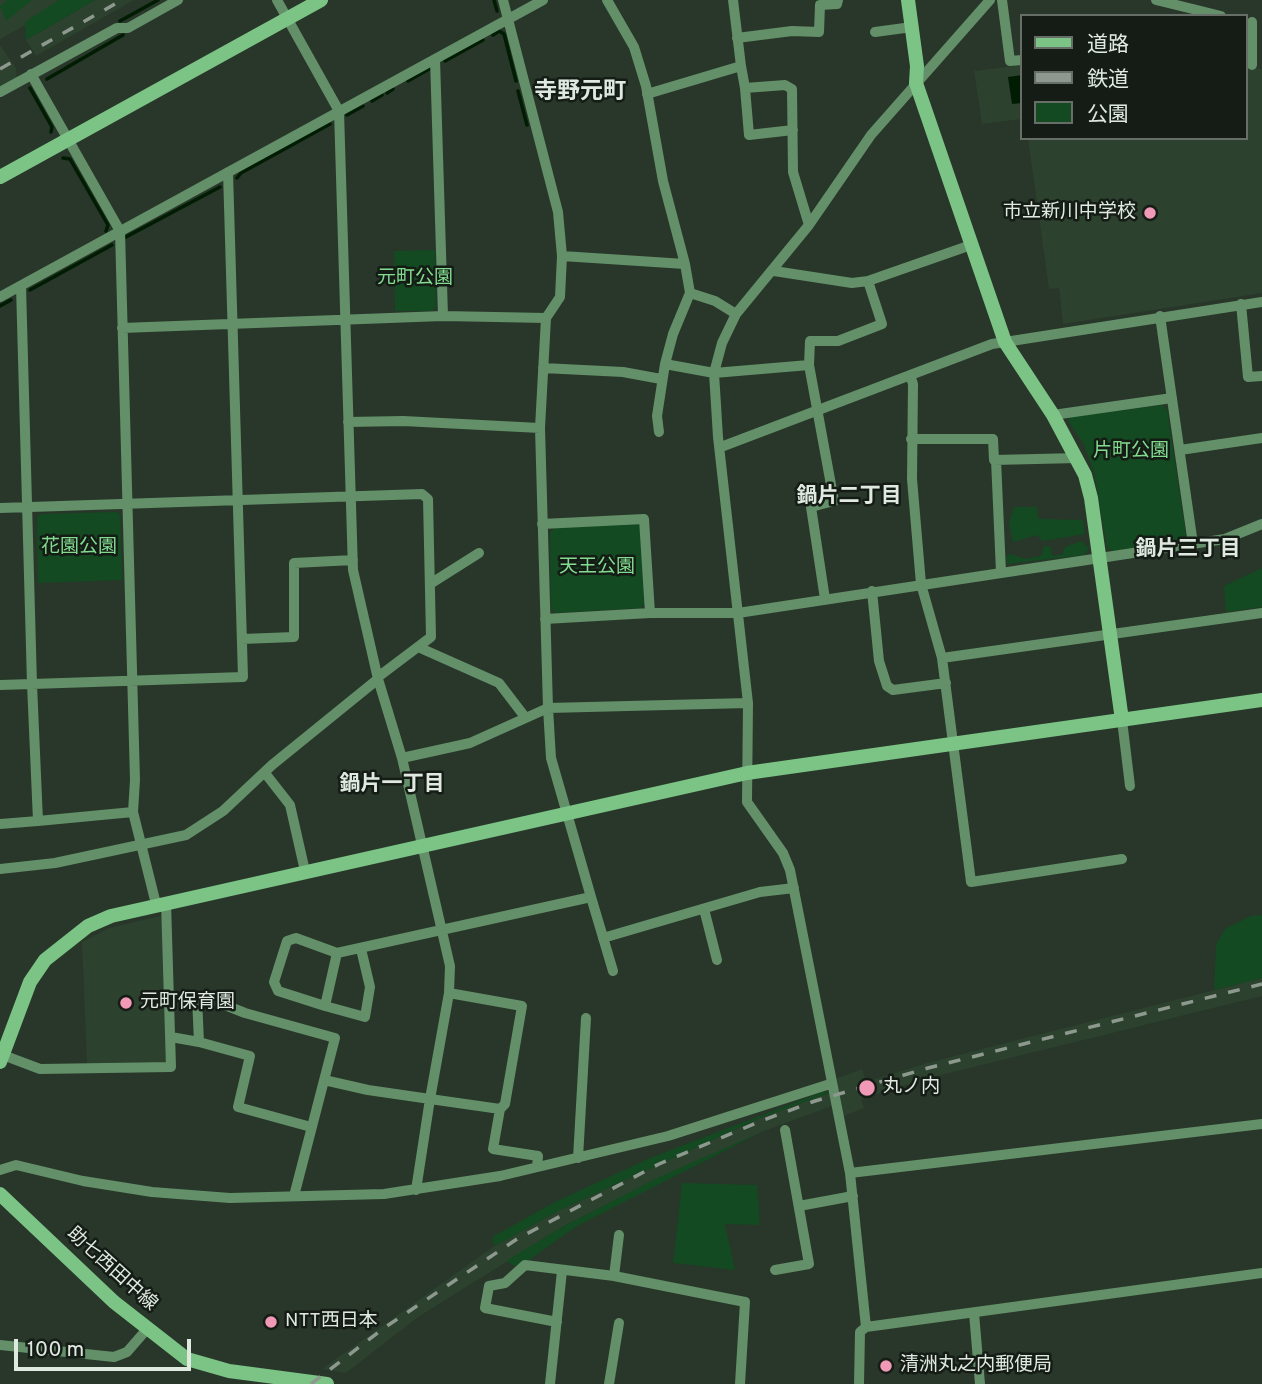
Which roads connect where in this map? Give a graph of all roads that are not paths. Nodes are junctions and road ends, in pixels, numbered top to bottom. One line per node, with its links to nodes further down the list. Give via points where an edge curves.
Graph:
1 (178, 0): 24 (street)
2 (277, 0): 14 (street)
3 (321, 0): 14 (street)
4 (503, 0): 15 (street)
5 (543, 0): 15 (street)
6 (607, 0): 28 (street, via 634,47)
7 (733, 0): 19 (street)
8 (838, 0): 19 (street, via 837,4 820,5 819,32)
9 (908, 0): 17 (street)
10 (989, 0): 25 (street)
11 (1002, 0): 21 (street, via 1010,61)
12 (1156, 0): 13 (street)
13 (1213, 14)
14 (287, 19): 29 (street); 31 (street)
15 (508, 19): 20 (street); 37 (street, via 558,212)
16 (1253, 21): 22 (street)
17 (912, 26): 18 (street); 25 (street)
18 (875, 32)
19 (737, 38): 23 (street)
20 (435, 59): 29 (street); 47 (street)
21 (1020, 60)
22 (1253, 65)
23 (741, 66): 26 (street); 28 (street)
24 (32, 74): 27 (street); 31 (street)
25 (916, 83): 34 (street, via 871,135); 36 (street)
26 (745, 88): 30 (street, via 785,85 792,89); 30 (street, via 749,135)
27 (0, 92)
28 (648, 94): 38 (street, via 663,181)
29 (339, 111): 32 (street); 50 (street)
30 (793, 130): 34 (street, via 793,172)
31 (68, 139): 33 (street); 35 (street)
32 (228, 172): 35 (street); 51 (street)
33 (0, 177)
34 (809, 225): 39 (street)
35 (120, 231): 41 (street); 52 (street)
36 (971, 245): 40 (street); 53 (street)
37 (562, 256): 38 (street); 49 (street, via 560,297)
38 (685, 264): 42 (street)
39 (774, 271): 40 (street, via 852,283); 46 (street)
40 (868, 281): 55 (street, via 882,324 838,341 810,341)
41 (21, 286): 43 (street); 76 (street)
42 (690, 293): 46 (street); 54 (street)
43 (0, 297)
44 (1262, 302): 45 (street)
45 (1241, 304): 48 (street); 59 (street, via 1248,377)
46 (736, 314): 57 (street)
47 (443, 316): 49 (street); 50 (street)
48 (1160, 316): 53 (street); 61 (street)
49 (546, 318): 56 (street)
50 (346, 320): 51 (street); 64 (street)
51 (233, 325): 52 (street); 74 (street)
52 (122, 328): 75 (street)
53 (1005, 342): 58 (street); 63 (street)
54 (665, 364): 57 (street); 60 (street)
55 (809, 365): 57 (street); 62 (street)
56 (543, 368): 60 (street); 65 (street)
57 (714, 373): 69 (street)
58 (910, 375): 62 (street); 68 (street)
59 (1262, 376)
60 (661, 379): 66 (street)
61 (1172, 398): 63 (street); 70 (street)
62 (817, 411): 69 (street); 88 (street, via 834,501 811,507)
63 (1053, 415): 71 (street)
64 (348, 422): 65 (street); 73 (street)
65 (540, 428): 78 (street)
66 (659, 432)
67 (1262, 438): 70 (street)
68 (911, 439): 72 (street, via 993,439); 86 (street)
69 (721, 447): 90 (street)
70 (1180, 450): 80 (street)
71 (1078, 458): 72 (street); 82 (street, via 1091,498)
72 (996, 460): 84 (street)
73 (350, 497): 74 (street); 83 (street); 85 (street, via 422,494 428,499)
74 (238, 501): 75 (street); 94 (street)
75 (127, 504): 76 (street); 98 (street)
76 (26, 507): 77 (street); 99 (street)
77 (0, 508)
78 (542, 524): 89 (street, via 644,519); 92 (street)
79 (1262, 524): 80 (street, via 1225,539)
80 (1193, 544): 82 (street)
81 (479, 553): 85 (street)
82 (1099, 558): 84 (street); 93 (street)
83 (352, 560): 94 (street, via 294,563 294,637); 97 (street)
84 (1001, 572): 86 (street)
85 (430, 584): 95 (street, via 431,637)
86 (921, 584): 87 (street); 96 (street)
87 (872, 592): 88 (street); 100 (street, via 879,661 887,686 893,690)
88 (825, 599): 90 (street)
89 (650, 613): 90 (street); 92 (street)
90 (738, 613): 103 (street)
91 (1262, 613): 93 (street)
92 (545, 619): 104 (street)
93 (1109, 634): 96 (street); 106 (street)
94 (242, 639): 98 (street, via 243,677)
95 (418, 647): 97 (street); 105 (street, via 499,683)
96 (942, 658): 100 (street)
97 (378, 678): 108 (street); 109 (street)
98 (132, 681): 99 (street); 112 (street)
99 (33, 684): 101 (street); 114 (street)
100 (946, 684): 107 (street)
101 (0, 685)
102 (1262, 700): 106 (street)
103 (748, 703): 104 (street); 110 (street)
104 (548, 708): 105 (street); 113 (street, via 551,758)
105 (525, 717): 108 (street, via 470,743)
106 (1122, 720): 107 (street); 111 (street)
107 (953, 744): 110 (street); 118 (street, via 971,882)
108 (402, 758): 116 (street)
109 (265, 773): 117 (street, via 223,811 186,835); 120 (street, via 290,805)
110 (747, 774): 113 (street); 121 (street, via 747,803 783,853)
111 (1130, 786)
112 (133, 812): 114 (street); 117 (street)
113 (566, 812): 116 (street); 122 (street)
114 (38, 821): 115 (street)
115 (0, 824)
116 (423, 846): 120 (street); 125 (street)
117 (142, 847): 119 (street); 123 (street)
118 (1122, 859)
119 (0, 869)
120 (305, 871): 123 (street)
121 (794, 888): 124 (street, via 760,892); 138 (street)
122 (591, 897): 125 (street); 126 (street)
123 (161, 903): 134 (street); 136 (street, via 88,926 45,960 30,982)
124 (704, 909): 126 (street); 129 (street)
125 (442, 930): 127 (street); 131 (street, via 452,976)
126 (603, 938): 130 (street)
127 (361, 949): 128 (street); 132 (street, via 370,986 365,1017)
128 (337, 953): 132 (street); 132 (street, via 296,938 287,942 274,982 278,991)
129 (717, 960)
130 (613, 971)
131 (449, 993): 139 (street); 140 (street, via 522,1006 505,1104)
132 (325, 1006)
133 (586, 1017): 144 (street)
134 (170, 1037): 135 (street); 136 (street, via 171,1067 40,1069)
135 (198, 1042): 137 (street, via 197,998 207,998 335,1038); 142 (street, via 250,1056 238,1107)
136 (1, 1057)
137 (324, 1080): 139 (street); 142 (street)
138 (830, 1084): 144 (street, via 668,1136); 147 (street)
139 (430, 1099): 140 (street); 148 (street)
140 (500, 1109): 145 (street, via 493,1149 538,1156)
141 (1262, 1124): 147 (street)
142 (311, 1127): 150 (street)
143 (785, 1130): 152 (street)
144 (578, 1158): 145 (street)
145 (537, 1167): 148 (street)
146 (0, 1170): 150 (street, via 16,1165 152,1192 253,1199)
147 (850, 1173): 151 (street)
148 (416, 1189): 150 (street, via 358,1196)
149 (0, 1194): 162 (street, 助七西田中線)
150 (293, 1196)
151 (853, 1196): 152 (street); 161 (street)
152 (799, 1206): 155 (street, via 809,1264)
153 (619, 1235): 157 (street)
154 (562, 1270): 157 (street); 159 (street); 159 (street, via 525,1265 505,1283 491,1283 485,1308)
155 (775, 1270)
156 (1262, 1273): 158 (street)
157 (614, 1276): 168 (street, via 745,1302)
158 (974, 1313): 161 (street); 170 (street)
159 (557, 1322): 166 (street)
160 (619, 1323): 167 (street)
161 (866, 1327): 169 (street, via 860,1332)
162 (147, 1329): 163 (street, via 127,1352 114,1357); 164 (street, 助七西田中線, via 187,1359)
163 (0, 1345)
164 (281, 1382): 165 (street, 助七西田中線)
165 (327, 1384)
166 (550, 1384)
167 (609, 1384)
168 (740, 1384)
169 (859, 1384)
170 (980, 1384)

